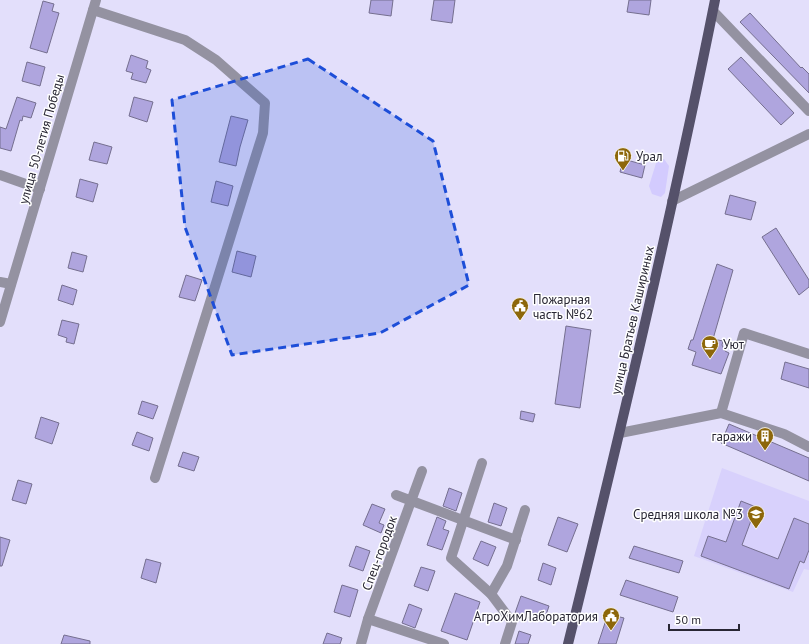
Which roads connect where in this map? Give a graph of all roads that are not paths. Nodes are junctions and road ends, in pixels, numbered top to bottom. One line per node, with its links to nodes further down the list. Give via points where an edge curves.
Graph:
1 (96, 0): 3 (street, улица 50-летия Победы)
2 (715, 0): 4 (main road, улица Братьев Кашириных)
3 (93, 10): 8 (street, улица 50-летия Победы); 19 (street, via 185,40 216,60 264,103 262,133)
4 (713, 11): 5 (street); 9 (main road, улица Братьев Кашириных)
5 (809, 112)
6 (809, 134): 9 (street)
7 (0, 175): 8 (street)
8 (40, 189): 11 (street, улица 50-летия Победы)
9 (672, 201): 15 (main road, улица Братьев Кашириных)
10 (0, 282): 11 (street)
11 (11, 284): 12 (street, улица 50-летия Победы)
12 (0, 322)
13 (809, 354): 14 (street, via 744,334)
14 (721, 413): 15 (street); 16 (street, via 784,434)
15 (620, 433): 31 (main road, улица Братьев Кашириных)
16 (809, 447)
17 (482, 463): 23 (street)
18 (422, 471): 21 (street, Спец-городок)
19 (155, 478)
20 (396, 495): 21 (street)
21 (412, 500): 23 (street); 26 (street, Спец-городок)
22 (525, 510): 24 (street)
23 (463, 520): 24 (street); 25 (street, via 451,558)
24 (516, 540): 25 (street, via 507,566)
25 (491, 594): 30 (street, via 512,622)
26 (368, 619): 27 (street); 28 (street, Спец-городок)
27 (424, 641): 29 (street)
28 (361, 644)
29 (444, 644)
30 (505, 644)
31 (568, 644)

